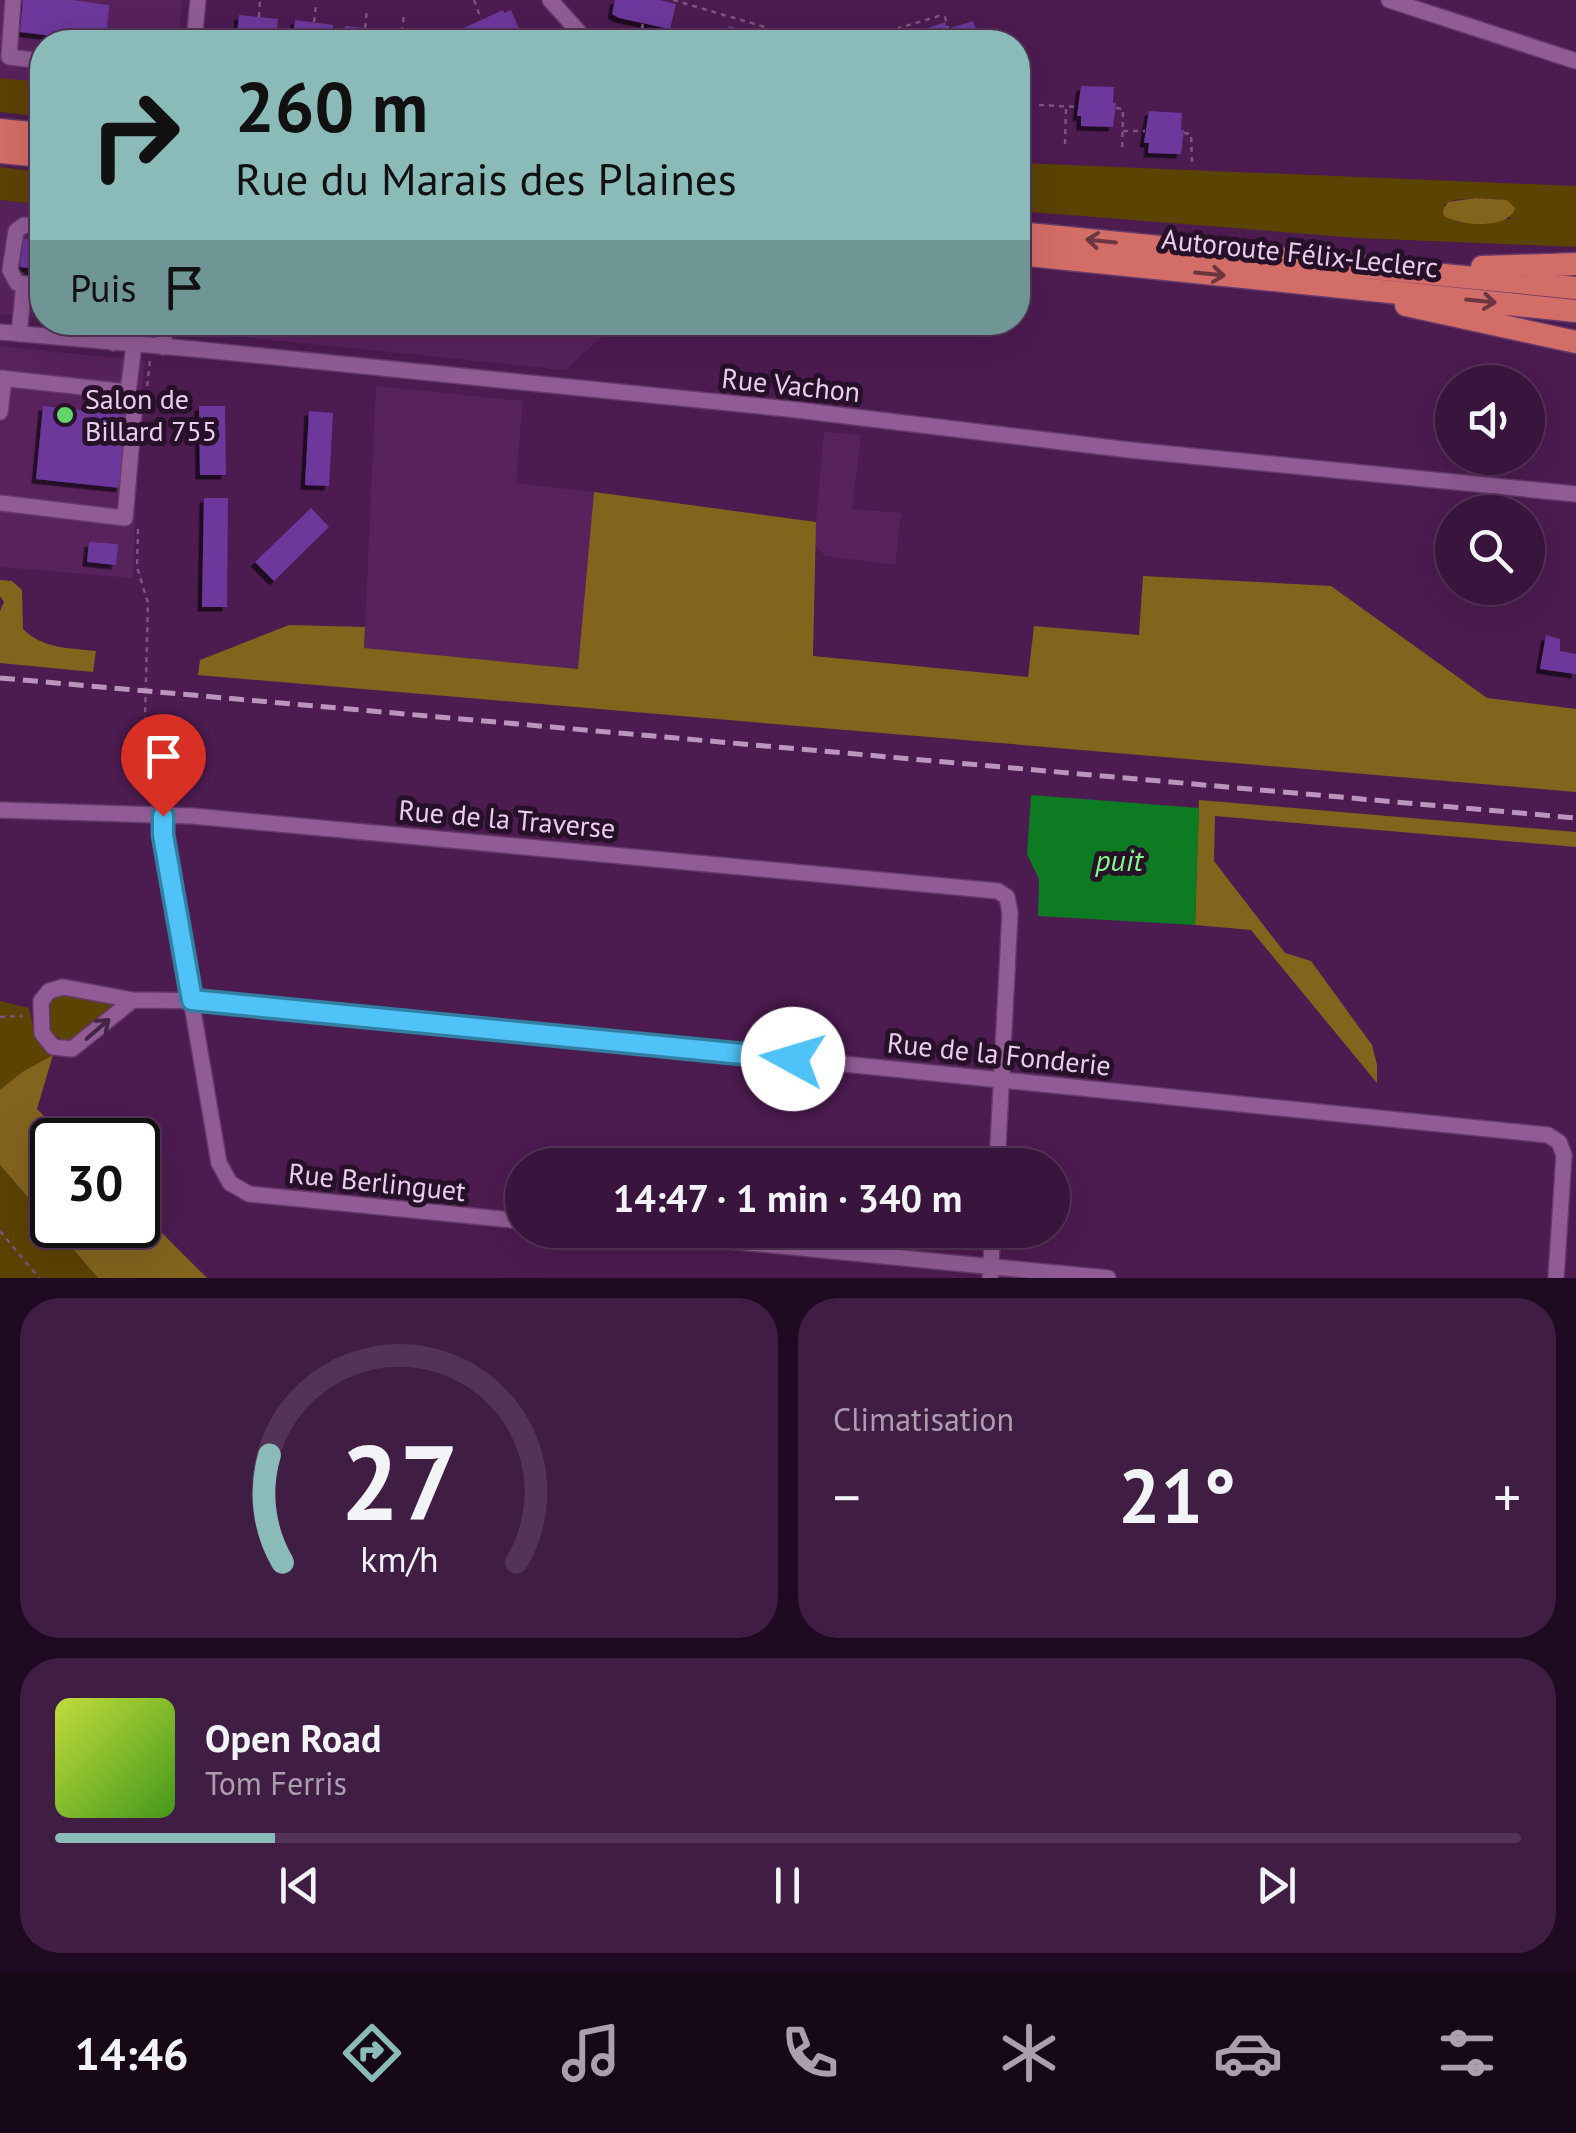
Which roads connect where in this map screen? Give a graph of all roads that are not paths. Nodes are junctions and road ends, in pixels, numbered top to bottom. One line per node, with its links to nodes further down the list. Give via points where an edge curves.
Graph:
1 (14, 0): 7 (street, via 9,58)
2 (198, 0): 5 (street)
3 (550, 0): 6 (street)
4 (1389, 0): 8 (street)
5 (195, 30)
6 (577, 30)
7 (30, 60)
8 (1576, 61)
9 (0, 130): 10 (highway)
10 (30, 133)
11 (0, 152): 12 (highway)
12 (30, 155)
13 (30, 226): 18 (street, via 14,234 10,270)
14 (1030, 234): 17 (highway, Autoroute Félix-Leclerc, one-way to 14)
15 (1030, 255): 19 (highway, Autoroute Félix-Leclerc, one-way to 19)
16 (1576, 264): 17 (highway)
17 (1388, 270): 21 (highway, Autoroute Félix-Leclerc)
18 (24, 284): 20 (street); 24 (street)
19 (1315, 284): 22 (highway, Autoroute Félix-Leclerc, one-way to 22); 27 (highway)
20 (30, 285)
21 (1576, 288)
22 (1576, 310)
23 (0, 332): 24 (street, Rue Vachon)
24 (19, 334): 28 (street, Rue Vachon)
25 (114, 335): 28 (street)
26 (164, 335): 30 (street)
27 (1576, 342)
28 (113, 344): 29 (street, Rue Vachon)
29 (134, 345): 30 (street, Rue Vachon); 32 (street)
30 (163, 347): 34 (street, Rue Vachon)
31 (2, 378): 32 (street); 33 (street)
32 (128, 392): 35 (street, via 134,414 126,518)
33 (0, 412)
34 (1576, 494)
35 (0, 503)
36 (0, 810): 37 (street, Rue de la Traverse)
37 (163, 816): 39 (street); 40 (street, Rue de la Traverse, via 991,889 1007,897 1010,913)
38 (133, 1000): 38 (street, Rue de la Fonderie, one-way to 38, via 59,987 43,997 42,1033 61,1050 72,1049); 39 (street, Rue de la Fonderie)
39 (192, 1000): 40 (street, Rue de la Fonderie); 43 (street, Rue Berlinguet, via 220,1163 230,1182 249,1194)
40 (1002, 1079): 41 (street); 42 (street, Rue de la Fonderie, via 1541,1134 1560,1142)
41 (997, 1148)
42 (1569, 1197): 47 (street)
43 (505, 1219)
44 (776, 1248): 45 (street)
45 (990, 1272): 46 (street)
46 (1108, 1278)
47 (1556, 1278)

